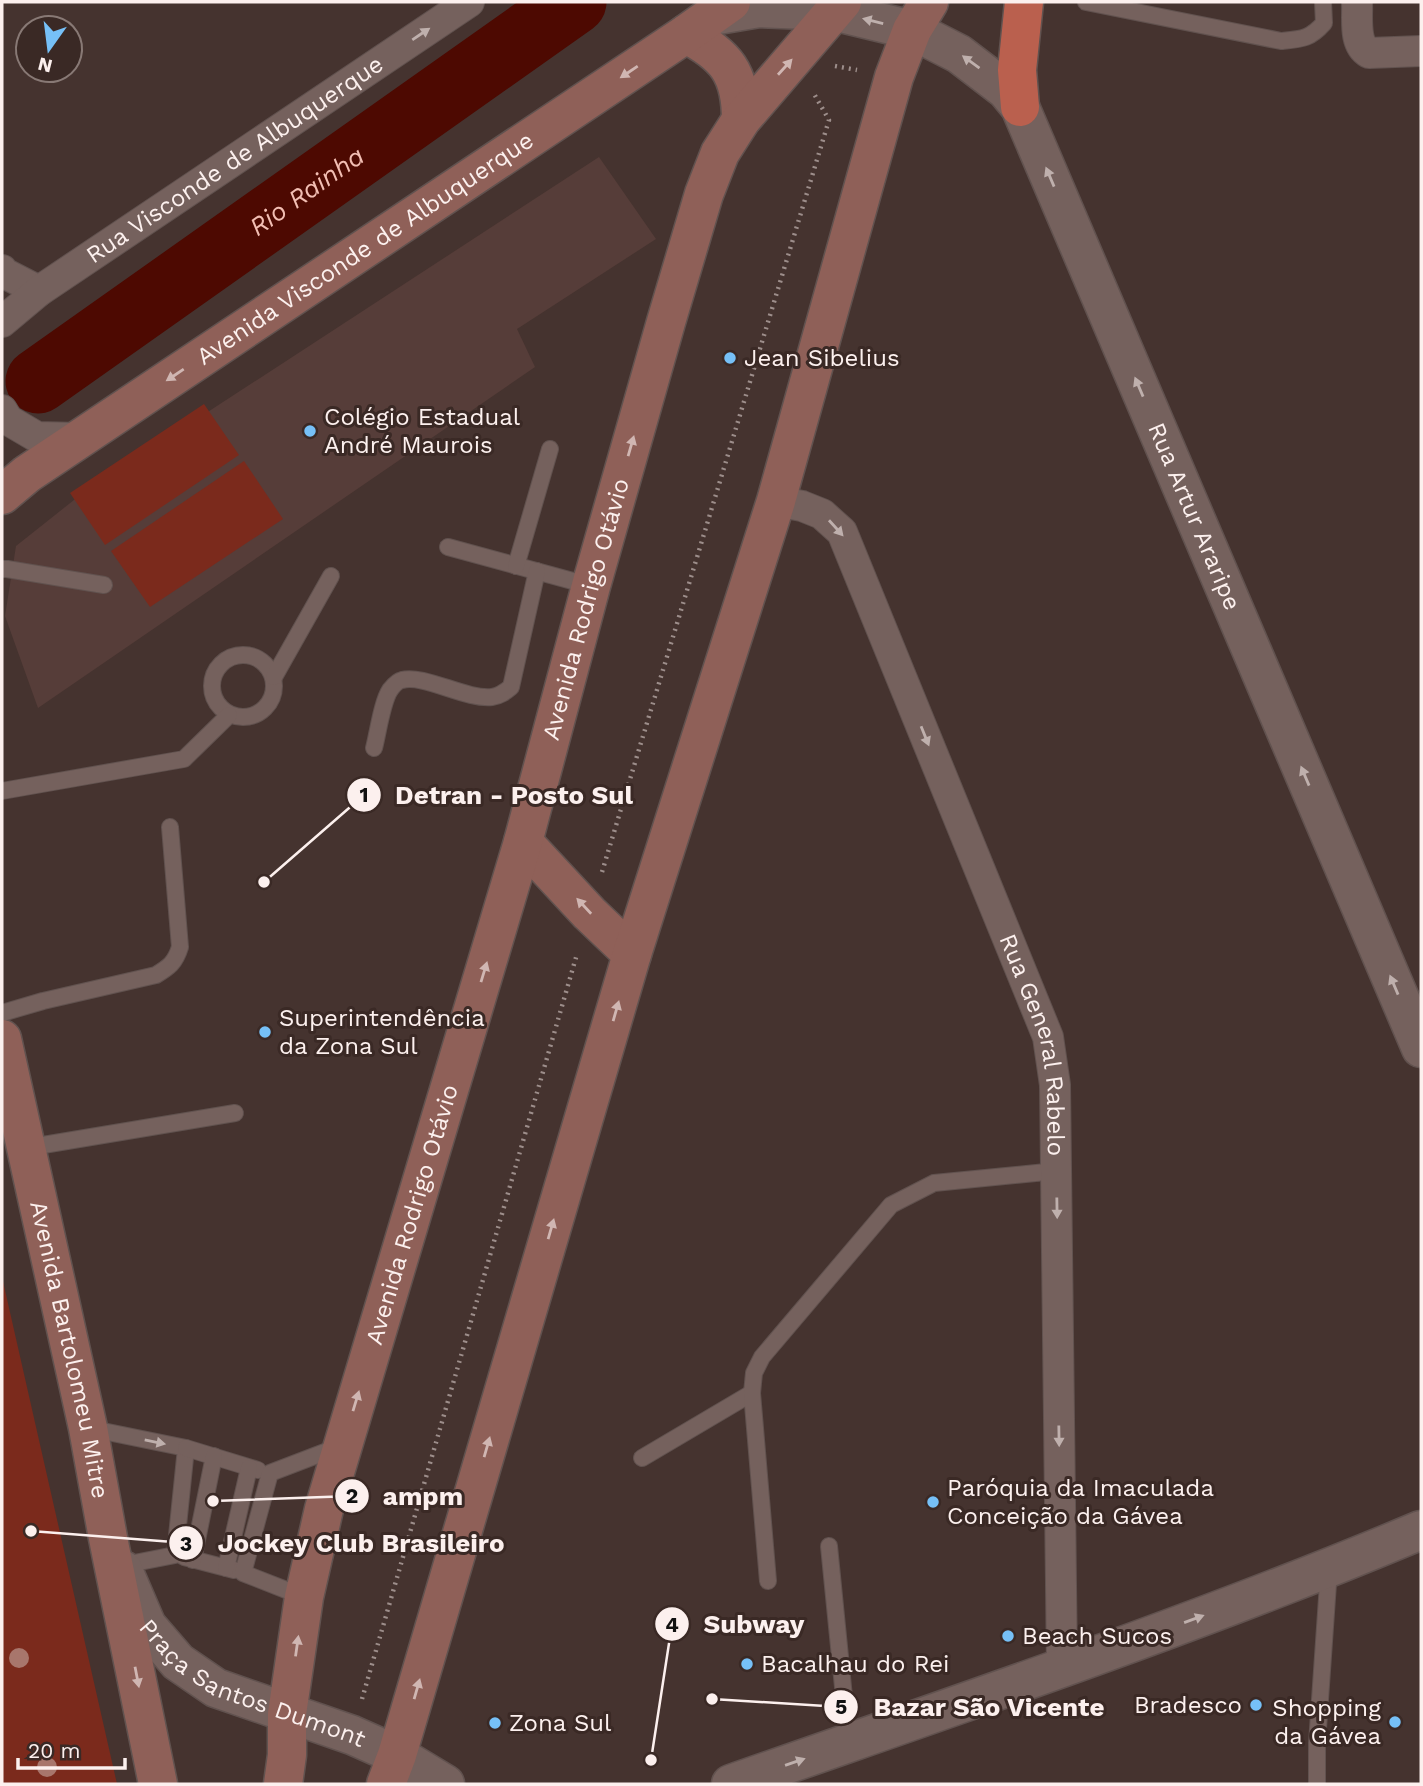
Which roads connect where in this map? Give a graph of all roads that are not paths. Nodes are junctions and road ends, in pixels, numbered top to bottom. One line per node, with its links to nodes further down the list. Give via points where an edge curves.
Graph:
1 (469, 2): 13 (street, Rua Visconde de Albuquerque, one-way to 1)
2 (1024, 2): 10 (highway, via 1017,70)
3 (1086, 2): 4 (lane, via 1281,41 1314,34 1324,23)
4 (1323, 2)
5 (1357, 2): 9 (street, via 1362,49)
6 (837, 6): 7 (street, Rua Artur Araripe, one-way to 6); 8 (street, Rua Artur Araripe, via 759,8); 11 (main road, Avenida Rodrigo Otávio, one-way to 6)
7 (920, 16): 10 (street, Rua Artur Araripe, one-way to 7); 19 (main road, via 894,77)
8 (710, 17): 11 (main road, via 709,47 735,77); 16 (main road, Avenida Visconde de Albuquerque, one-way to 16)
9 (1421, 51)
10 (1020, 107): 36 (street, Rua Artur Araripe, one-way to 10)
11 (741, 120): 26 (main road, Avenida Rodrigo Otávio, one-way to 11, via 704,194 720,153)
12 (2, 270): 13 (street)
13 (39, 291): 14 (street, Rua Visconde de Albuquerque)
14 (2, 321)
15 (2, 410): 16 (street, via 8,420 37,437)
16 (79, 439): 18 (main road, Avenida Visconde de Albuquerque)
17 (550, 449): 21 (lane)
18 (2, 495)
19 (776, 501): 33 (main road); 39 (street, Rua General Rabelo, one-way to 39, via 822,514 842,532 848,545 1048,1037 1055,1085)
20 (448, 547): 21 (lane)
21 (516, 566): 23 (lane)
22 (2, 569): 25 (lane)
23 (537, 571): 26 (lane); 29 (lane, via 511,687 491,697 401,680 388,693)
24 (331, 576): 27 (lane)
25 (104, 585)
26 (591, 586): 32 (main road, Avenida Rodrigo Otávio)
27 (274, 677): 28 (lane, via 268,707 250,717); 28 (lane, via 253,656 232,656 223,662 212,680 212,690 215,701)
28 (229, 715): 30 (lane, via 184,760)
29 (374, 748)
30 (2, 791)
31 (170, 827): 34 (lane, via 180,947 169,967 156,975)
32 (523, 842): 33 (main road, one-way to 32); 42 (main road, Avenida Rodrigo Otávio, one-way to 32)
33 (632, 954): 61 (main road, one-way to 33)
34 (2, 1013)
35 (2, 1039): 38 (main road, Avenida Bartolomeu Mitre)
36 (1421, 1048)
37 (235, 1113): 38 (lane)
38 (25, 1148): 41 (main road, Avenida Bartolomeu Mitre)
39 (1056, 1171): 40 (lane, via 934,1183 891,1205 762,1357); 58 (street, Rua General Rabelo, one-way to 58)
40 (752, 1393): 45 (lane); 56 (lane)
41 (88, 1428): 43 (lane, one-way to 43); 51 (main road, Avenida Bartolomeu Mitre)
42 (342, 1445): 47 (lane); 57 (main road, Avenida Rodrigo Otávio)
43 (186, 1448): 44 (lane); 50 (lane)
44 (214, 1456): 46 (lane); 52 (lane)
45 (642, 1458)
46 (249, 1468): 47 (lane); 53 (lane)
47 (270, 1473): 55 (lane)
48 (1421, 1530): 54 (street)
49 (829, 1546): 60 (lane)
50 (175, 1555): 51 (lane); 52 (lane)
51 (115, 1557): 59 (street, Praça Santos Dumont, via 147,1626 178,1662 216,1688); 62 (main road, Avenida Bartolomeu Mitre, one-way to 62)
52 (193, 1560): 53 (lane)
53 (226, 1568): 55 (lane)
54 (1329, 1569): 58 (street, one-way to 54); 66 (lane)
55 (243, 1573): 57 (lane)
56 (768, 1581)
57 (304, 1597): 59 (main road, Avenida Rodrigo Otávio, one-way to 57)
58 (1062, 1668): 60 (street)
59 (287, 1714): 61 (street, Praça Santos Dumont, via 352,1735); 63 (main road, Avenida Rodrigo Otávio)
60 (850, 1742): 65 (street, one-way to 60)
61 (392, 1769): 64 (street, Praça Santos Dumont)
62 (158, 1784)
63 (283, 1784)
64 (445, 1784)
65 (730, 1784)
66 (1317, 1784)

